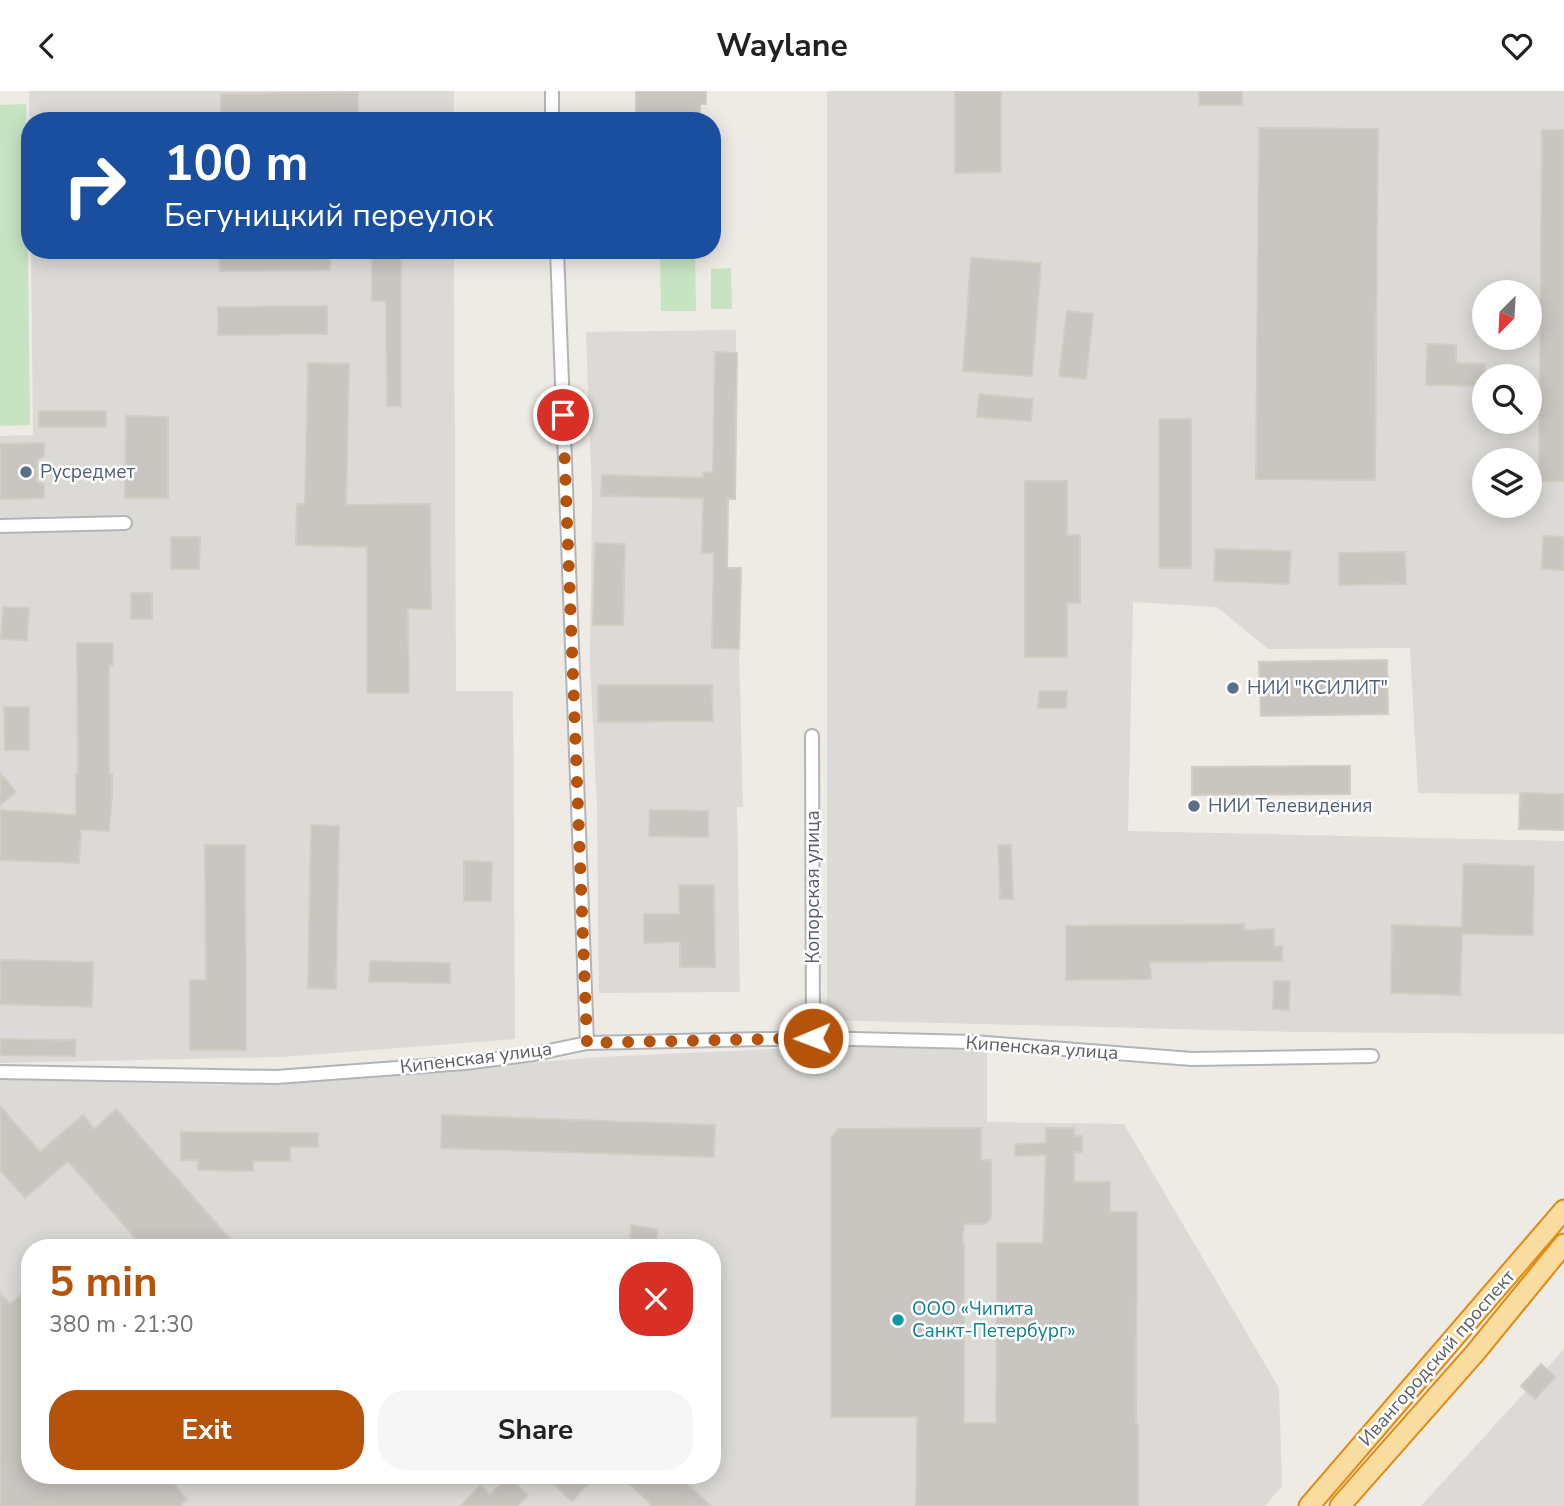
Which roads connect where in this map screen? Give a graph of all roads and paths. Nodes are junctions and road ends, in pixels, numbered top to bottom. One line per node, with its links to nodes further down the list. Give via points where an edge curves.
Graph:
1 (552, 91): 2 (street)
2 (552, 112)
3 (557, 259): 8 (street)
4 (125, 523): 5 (street)
5 (0, 526)
6 (812, 736): 7 (street, Копорская улица)
7 (813, 1038): 8 (street, Кипенская улица); 9 (street, Кипенская улица, via 974,1042 1192,1059)
8 (587, 1043): 10 (street, Кипенская улица, via 465,1063 276,1077)
9 (1372, 1056)
10 (0, 1072)
11 (1564, 1210): 13 (highway, Ивангородский проспект)
12 (1564, 1244): 14 (highway, Ивангородский проспект)
13 (1309, 1506)
14 (1340, 1506)

